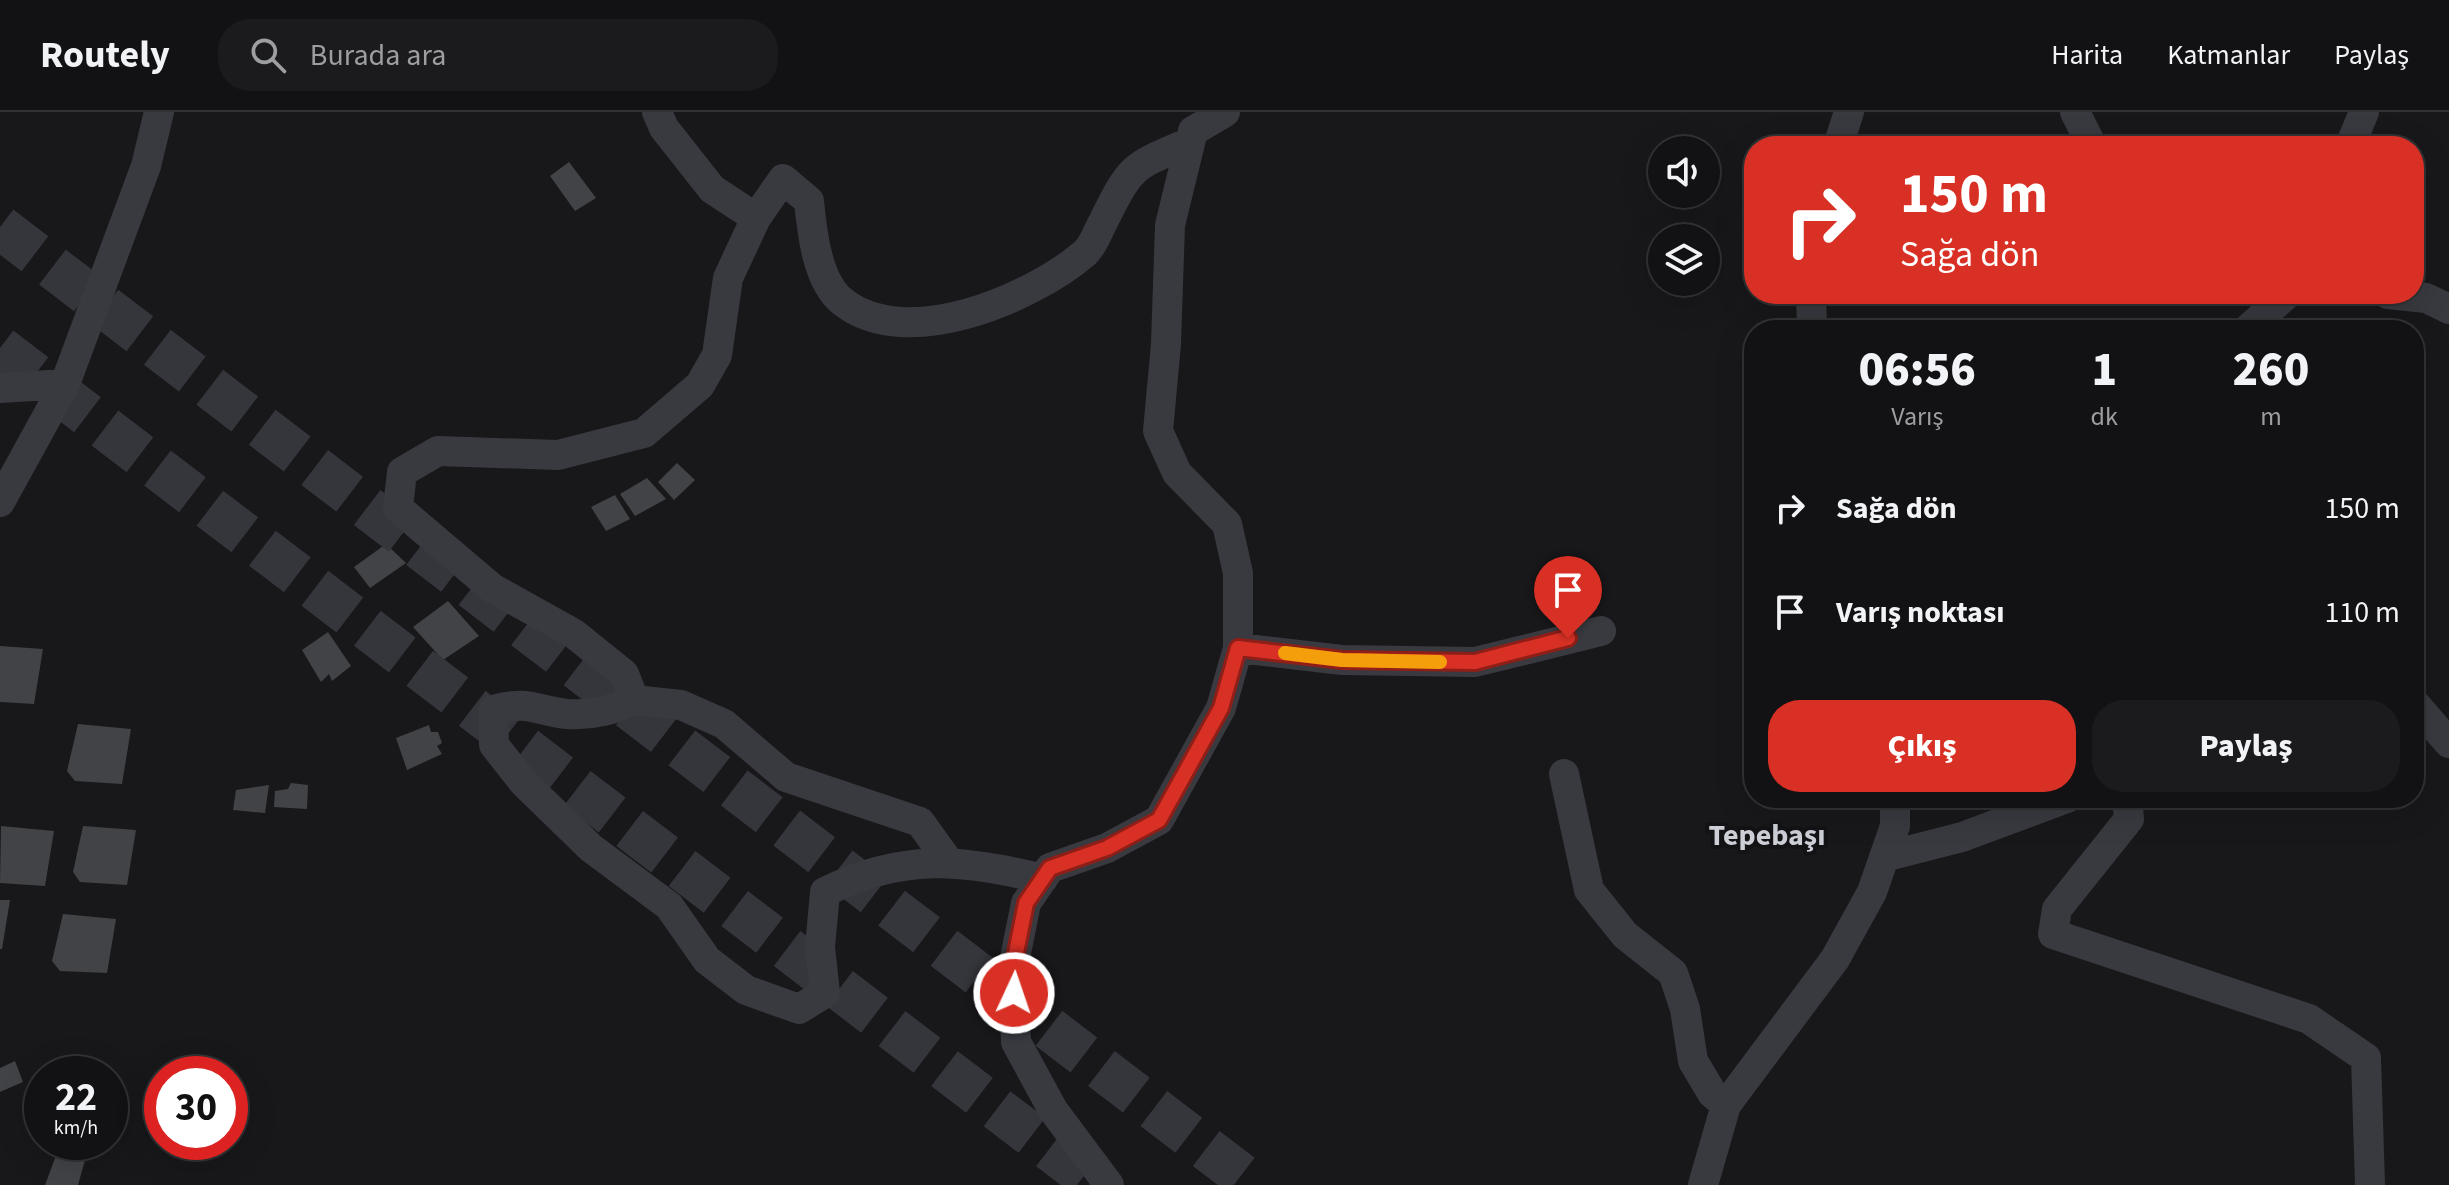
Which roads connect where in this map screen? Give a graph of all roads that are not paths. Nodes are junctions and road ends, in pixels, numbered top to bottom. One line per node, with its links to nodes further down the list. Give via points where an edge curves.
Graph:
1 (159, 112): 16 (street, via 146,166)
2 (657, 112): 11 (street, via 712,189)
3 (1225, 112): 10 (street, via 1193,131)
4 (1849, 112): 7 (street)
5 (2075, 112): 8 (street)
6 (2364, 112): 9 (street)
7 (1841, 136)
8 (2087, 136)
9 (2354, 136)
10 (1188, 143): 11 (street, via 1138,164 1122,184 1088,252 1008,302 941,321 874,319 841,301 814,253 809,201 783,179); 20 (street, via 1170,225 1158,431 1177,473 1227,524 1238,573)
11 (756, 218): 21 (street, via 728,278 717,355 700,385 644,433 558,455 438,451 402,472 398,508 492,588 573,633 624,674)
12 (2424, 298): 14 (street)
13 (2276, 304): 15 (street)
14 (2449, 309)
15 (2258, 320)
16 (65, 384): 17 (street); 18 (street)
17 (0, 388)
18 (0, 502)
19 (1601, 631): 20 (street, via 1475,662 1342,660)
20 (1238, 648): 30 (street, via 1221,708 1159,820 1107,848 1050,868)
21 (634, 700): 29 (street, via 681,705 724,724 786,777 920,822); 29 (street, via 607,713 567,714 518,703 493,710 494,745 524,783 591,848 669,906 707,960 746,990 799,1009 825,993 820,947 825,892 855,877)
22 (2424, 714): 23 (street)
23 (2449, 743)
24 (1564, 774): 31 (street, via 1589,890 1625,935 1673,973 1693,1061)
25 (1895, 808): 28 (street)
26 (2040, 808): 28 (street, via 1962,837)
27 (2128, 808): 34 (street, via 2129,819 2057,909 2053,934 2309,1019 2366,1058)
28 (1884, 857): 31 (street, via 1872,892 1835,959)
29 (948, 861): 30 (street)
30 (1043, 879): 32 (street, via 1026,903 1013,968 1016,1042 1053,1110)
31 (1726, 1105): 33 (street)
32 (1109, 1185)
33 (1703, 1185)
34 (2370, 1185)

